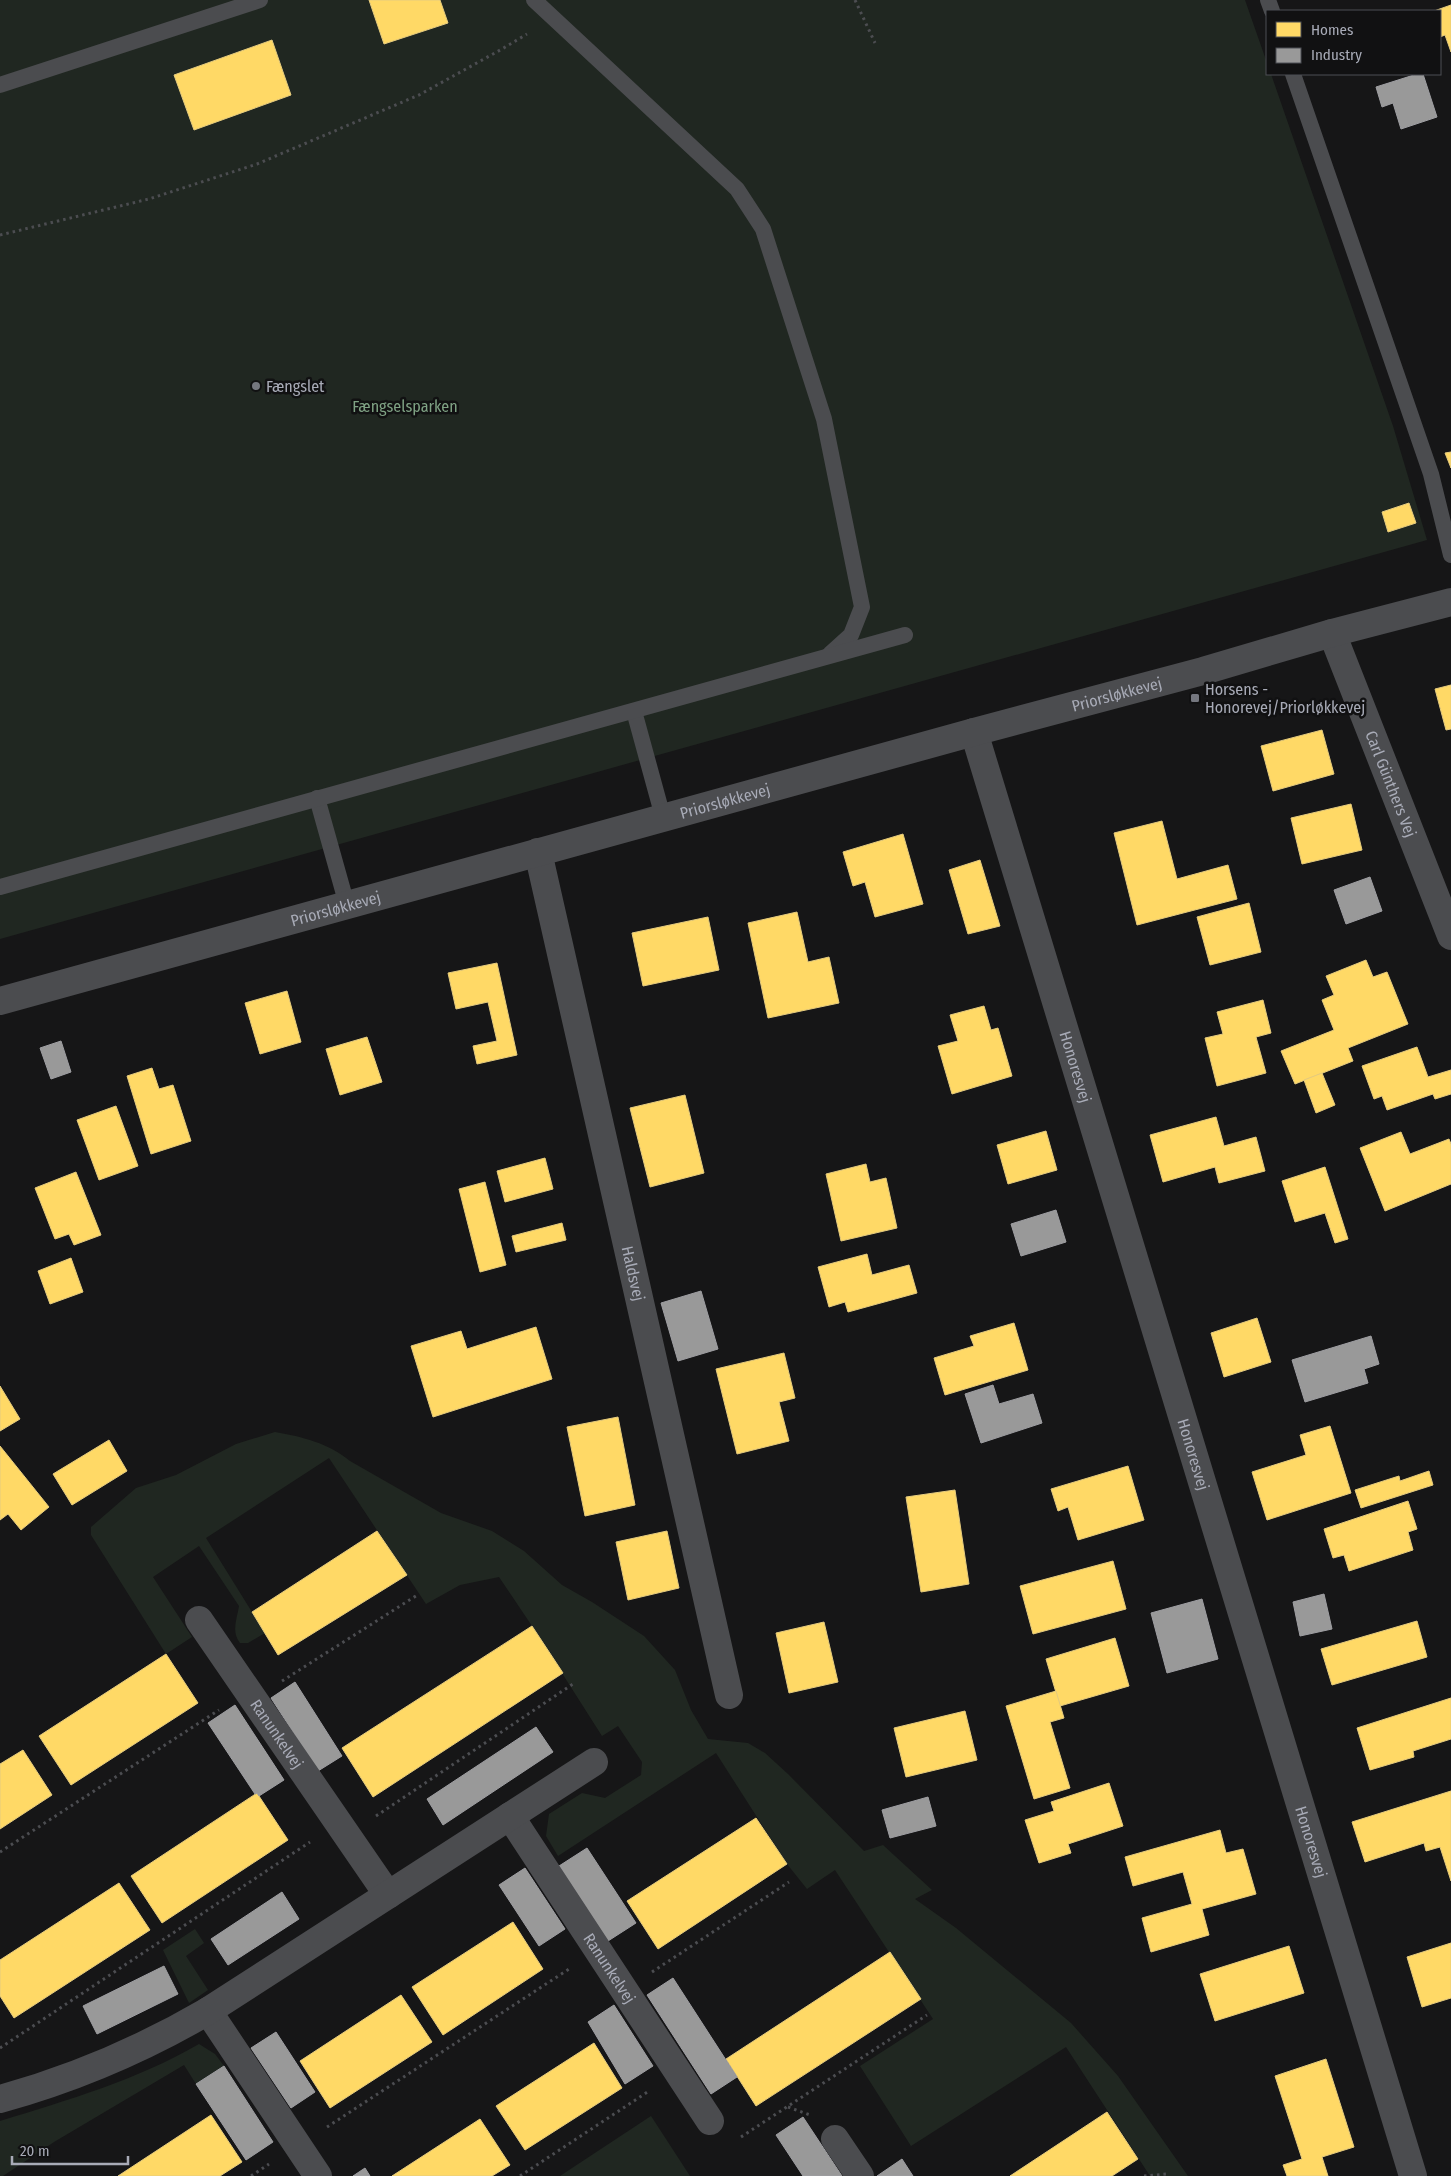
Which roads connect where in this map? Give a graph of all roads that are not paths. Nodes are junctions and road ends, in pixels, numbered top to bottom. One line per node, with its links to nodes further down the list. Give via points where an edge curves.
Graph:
1 (260, 0): 4 (lane)
2 (534, 0): 9 (lane, via 736,188 763,228 824,419 862,607 851,635)
3 (1293, 75): 5 (lane, via 1431,474)
4 (0, 86)
5 (1451, 555)
6 (1451, 602): 7 (street, Priorsløkkevej)
7 (1332, 633): 11 (street, Priorsløkkevej); 17 (street, Carl Günthers Vej)
8 (905, 634): 9 (lane)
9 (827, 656): 10 (lane)
10 (634, 711): 12 (lane); 13 (lane)
11 (974, 732): 13 (street, Priorsløkkevej); 30 (street, Honoresvej)
12 (317, 798): 15 (lane); 16 (lane)
13 (663, 817): 14 (street, Priorsløkkevej)
14 (538, 852): 16 (street, Priorsløkkevej); 20 (street, Haldsvej)
15 (0, 887)
16 (347, 905): 18 (street, Priorsløkkevej)
17 (1451, 936)
18 (0, 1001)
19 (200, 1620): 23 (street, Ranunkelvej)
20 (729, 1695)
21 (594, 1762): 22 (street)
22 (510, 1816): 23 (street); 26 (street, Ranunkelvej)
23 (388, 1895): 24 (street)
24 (208, 2012): 25 (street, via 162,2038 52,2084); 28 (street)
25 (4, 2090)
26 (710, 2121)
27 (835, 2139): 29 (street)
28 (318, 2176)
29 (860, 2176)
30 (1413, 2176)

